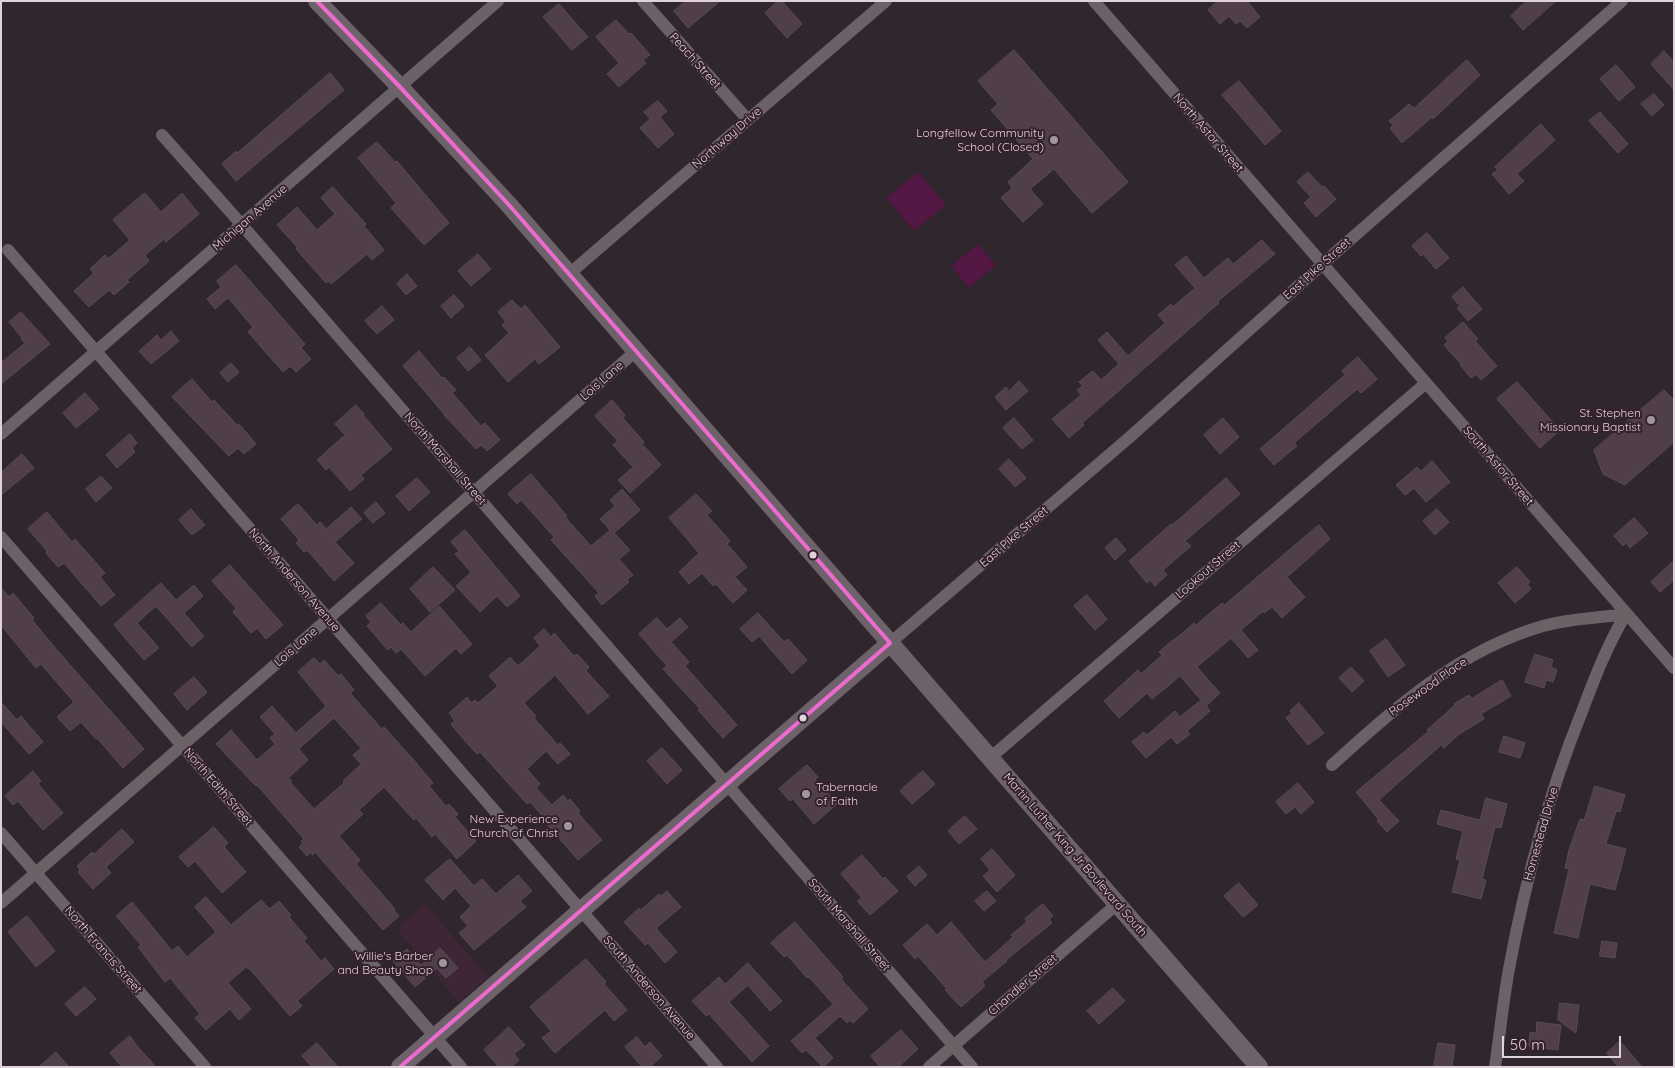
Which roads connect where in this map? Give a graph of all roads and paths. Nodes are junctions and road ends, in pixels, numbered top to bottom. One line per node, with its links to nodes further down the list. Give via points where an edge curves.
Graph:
1 (317, 1): 7 (main road, Martin Luther King Jr Boulevard South)
2 (498, 1): 7 (street, Michigan Avenue)
3 (643, 1): 8 (street, Peach Street)
4 (886, 1): 8 (street, Northway Drive)
5 (1094, 1): 12 (street, North Astor Street)
6 (1622, 1): 12 (street, East Pike Street)
7 (400, 87): 10 (street, Michigan Avenue); 13 (main road, Martin Luther King Jr Boulevard South)
8 (748, 120): 13 (street, Northway Drive)
9 (162, 135): 10 (street, North Marshall Street)
10 (242, 225): 14 (street, Michigan Avenue); 18 (street, North Marshall Street)
11 (8, 250): 14 (street, North Anderson Avenue)
12 (1322, 264): 16 (street, South Astor Street); 22 (street, East Pike Street, via 1131,436)
13 (568, 274): 15 (main road, Martin Luther King Jr Boulevard South)
14 (96, 351): 17 (street, Michigan Avenue); 21 (street, North Anderson Avenue)
15 (636, 351): 18 (street, Lois Lane); 22 (main road, Martin Luther King Jr Boulevard South)
16 (1426, 383): 20 (street, South Astor Street); 25 (street, Lookout Street)
17 (1, 434)
18 (474, 492): 21 (street, Lois Lane); 27 (street, North Marshall Street)
19 (1, 537): 24 (street, North Edith Street)
20 (1626, 614): 23 (street, South Astor Street); 26 (street, Rosewood Place, via 1545,625 1476,654 1413,695); 42 (street, Homestead Drive, via 1591,687 1566,752 1541,833 1510,963)
21 (328, 619): 24 (street, Lois Lane); 32 (street, North Anderson Avenue)
22 (890, 643): 25 (main road, Martin Luther King Jr Boulevard South); 27 (main road, East Pike Street)
23 (1674, 668)
24 (182, 745): 29 (street, Lois Lane); 33 (street, North Edith Street)
25 (990, 758): 31 (main road, Martin Luther King Jr Boulevard South)
26 (1332, 765)
27 (726, 784): 32 (main road, East Pike Street); 34 (street, South Marshall Street)
28 (1, 833): 29 (street, North Francis Street)
29 (36, 873): 30 (street, Lois Lane); 35 (street, North Francis Street)
30 (1, 903)
31 (1117, 904): 34 (street, Chandler Street); 41 (main road, Martin Luther King Jr Boulevard South)
32 (581, 910): 33 (main road, East Pike Street); 38 (street, South Anderson Avenue)
33 (435, 1036): 36 (main road, East Pike Street); 37 (street, North Edith Street)
34 (954, 1045): 39 (street, Chandler Street); 40 (street, South Marshall Street)
35 (205, 1067)
36 (400, 1067)
37 (461, 1067)
38 (717, 1067)
39 (929, 1067)
40 (972, 1067)
41 (1259, 1067)
42 (1495, 1067)

